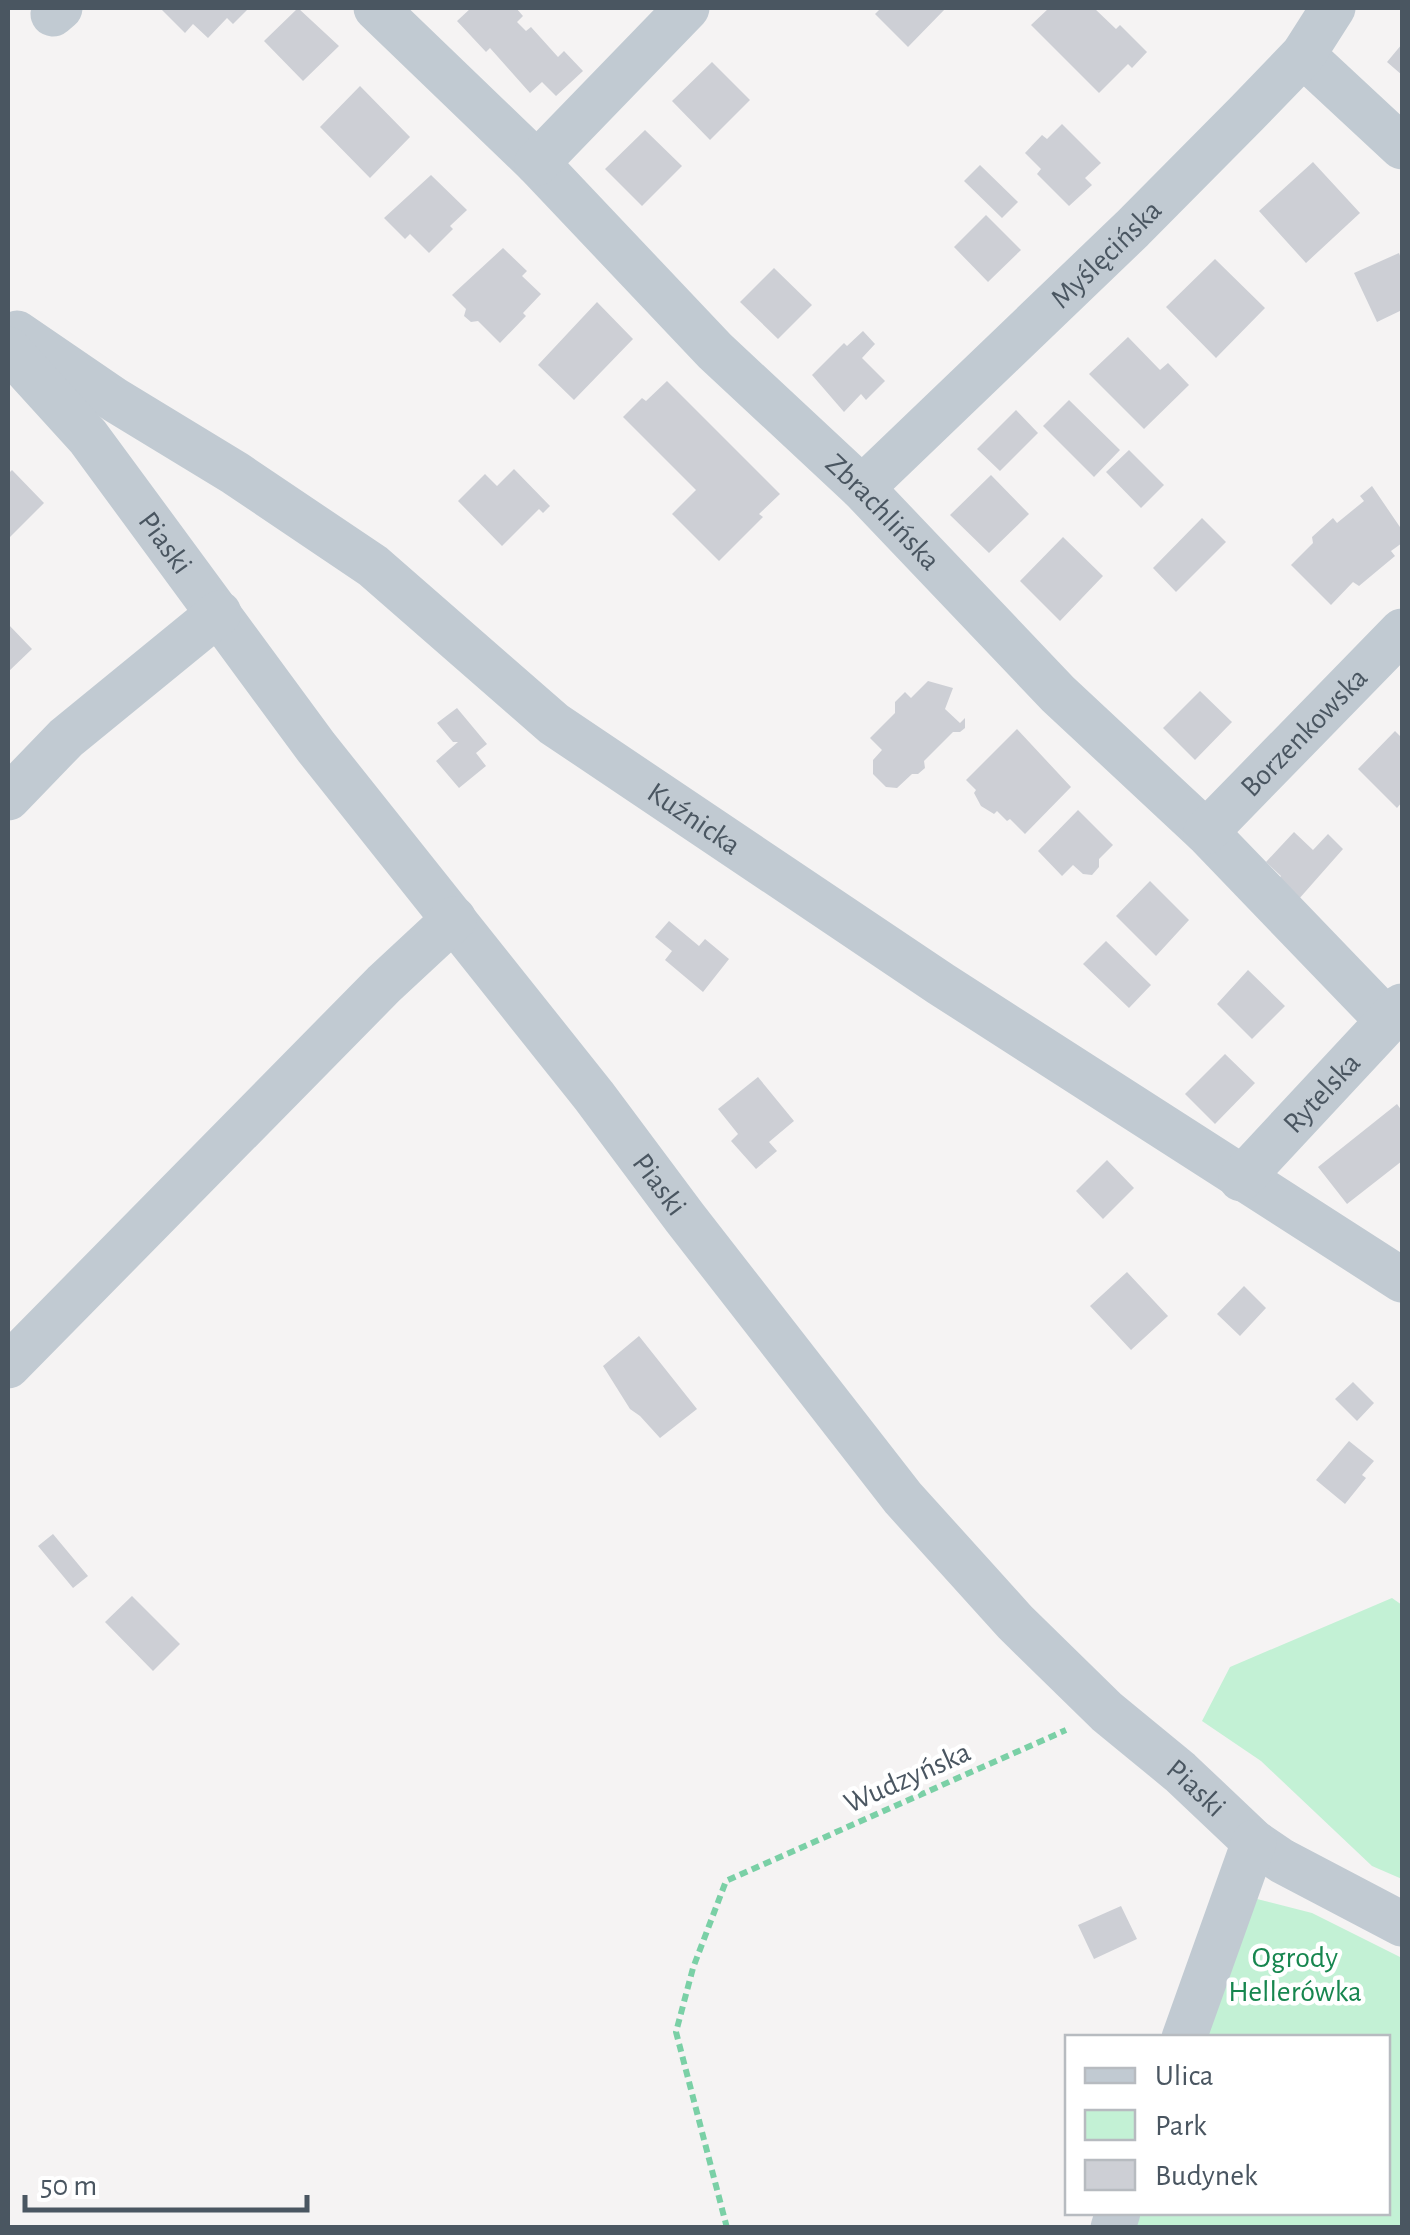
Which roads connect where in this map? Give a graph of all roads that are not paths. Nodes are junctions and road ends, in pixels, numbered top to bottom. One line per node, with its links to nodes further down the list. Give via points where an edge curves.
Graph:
1 (376, 8): 6 (street, Zbrachlińska)
2 (687, 8): 6 (street)
3 (1333, 8): 4 (street, Myślęcińska)
4 (1302, 54): 5 (street); 9 (street, Myślęcińska, via 1132,230)
5 (1402, 148)
6 (537, 162): 9 (street, Zbrachlińska, via 715,351)
7 (8, 326): 16 (street, Kuźnicka, via 373,566 554,724)
8 (8, 349): 10 (street, Piaski, via 88,437)
9 (862, 488): 13 (street, Zbrachlińska, via 1058,694)
10 (218, 613): 12 (street, via 66,738); 14 (street, Piaski)
11 (1402, 631): 13 (street, Borzenkowska)
12 (8, 798)
13 (1206, 832): 15 (street, Zbrachlińska)
14 (454, 919): 18 (street); 19 (street, Piaski, via 903,1498 1015,1622)
15 (1395, 1014): 16 (street, Rytelska)
16 (1241, 1179): 17 (street, Kuźnicka)
17 (1402, 1280)
18 (8, 1366)
19 (1254, 1842): 20 (street, Piaski); 21 (street)
20 (1402, 1924)
21 (1185, 2035)

